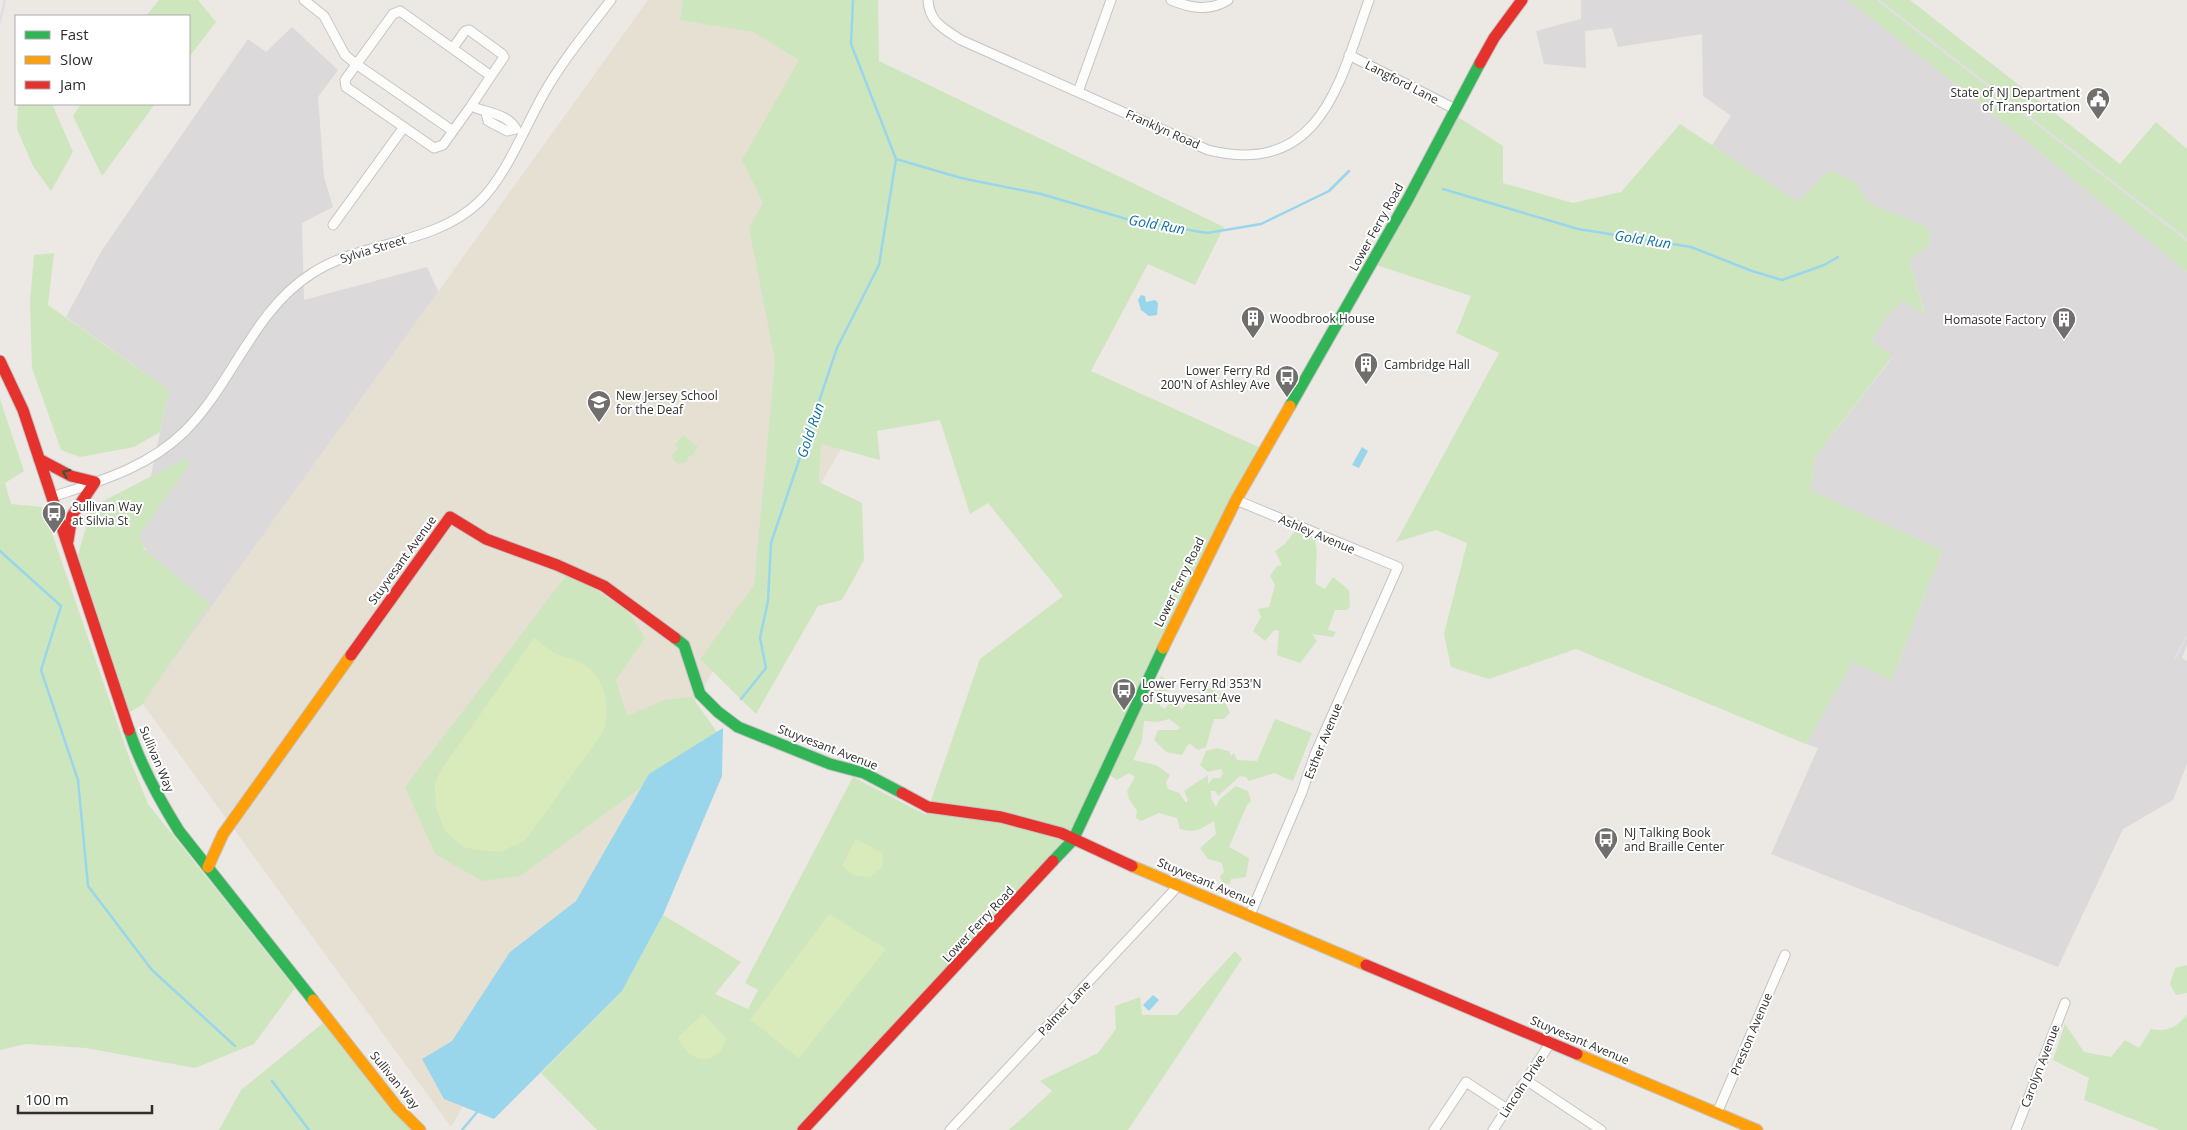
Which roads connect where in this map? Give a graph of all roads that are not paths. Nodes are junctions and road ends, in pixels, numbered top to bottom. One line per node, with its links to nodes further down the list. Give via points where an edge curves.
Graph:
1 (304, 0): 11 (street, via 324,16 346,54)
2 (611, 0): 18 (street, Sylvia Street, via 559,68)
3 (928, 0): 13 (street, Franklyn Road, via 931,17 961,40)
4 (1111, 0): 13 (street)
5 (1171, 0): 6 (street, via 1185,6 1205,8)
6 (1228, 0)
7 (1370, 0): 10 (street, Franklyn Road)
8 (1522, 0): 15 (street, Lower Ferry Road, via 1494,38)
9 (452, 48): 11 (street, via 400,11); 12 (street); 12 (street, via 469,30 504,57)
10 (1349, 55): 13 (street, Franklyn Road, via 1334,95 1316,122 1285,145 1256,154 1224,154 1208,150); 15 (street, Langford Lane)
11 (356, 64): 16 (street, via 345,80 346,87); 17 (street)
12 (491, 76): 14 (street)
13 (1078, 92)
14 (472, 106): 17 (street); 18 (street, via 486,113 488,121 507,131)
15 (1455, 109): 24 (street, Lower Ferry Road, via 1403,207)
16 (404, 127): 17 (street, via 434,148 443,145); 19 (street)
17 (453, 131)
18 (519, 131): 22 (street, Sylvia Street, via 493,184 466,213 434,230 346,256 304,279 269,314 199,415 185,430 137,466)
19 (333, 224)
20 (0, 361): 21 (street, Sullivan Way, via 23,410)
21 (39, 459): 22 (street, one-way to 21, via 71,476); 23 (street, Sullivan Way)
22 (95, 482): 23 (street, Sylvia Street); 25 (street, via 72,516)
23 (52, 497): 25 (street, Sullivan Way)
24 (1236, 500): 26 (street, Ashley Avenue); 27 (street, Lower Ferry Road, via 1189,592)
25 (68, 544): 28 (street, Sullivan Way, via 140,761 163,806)
26 (1398, 567): 30 (street, Esther Avenue, via 1315,754)
27 (1073, 840): 28 (street, Stuyvesant Avenue, via 1061,833 1001,817 928,807 864,773 830,764 738,727 700,694 684,645 646,615 604,586 486,539 450,516 222,834); 29 (street, Stuyvesant Avenue); 38 (street, Lower Ferry Road)
28 (208, 867): 37 (street, Sullivan Way)
29 (1179, 885): 30 (street, Stuyvesant Avenue); 39 (street, Palmer Lane)
30 (1250, 915): 33 (street, Stuyvesant Avenue)
31 (1784, 955): 36 (street, Preston Avenue)
32 (2065, 1003): 44 (street, Carolyn Avenue)
33 (1551, 1042): 34 (street, Lincoln Drive); 36 (street, Stuyvesant Avenue)
34 (1526, 1080): 35 (street, Lincoln Drive); 42 (street)
35 (1507, 1109): 40 (street, via 1466,1082); 41 (street, Lincoln Drive)
36 (1717, 1113): 43 (street, Stuyvesant Avenue)
37 (420, 1130)
38 (803, 1130)
39 (950, 1130)
40 (1434, 1130)
41 (1493, 1130)
42 (1601, 1130)
43 (1757, 1130)
44 (2016, 1130)

